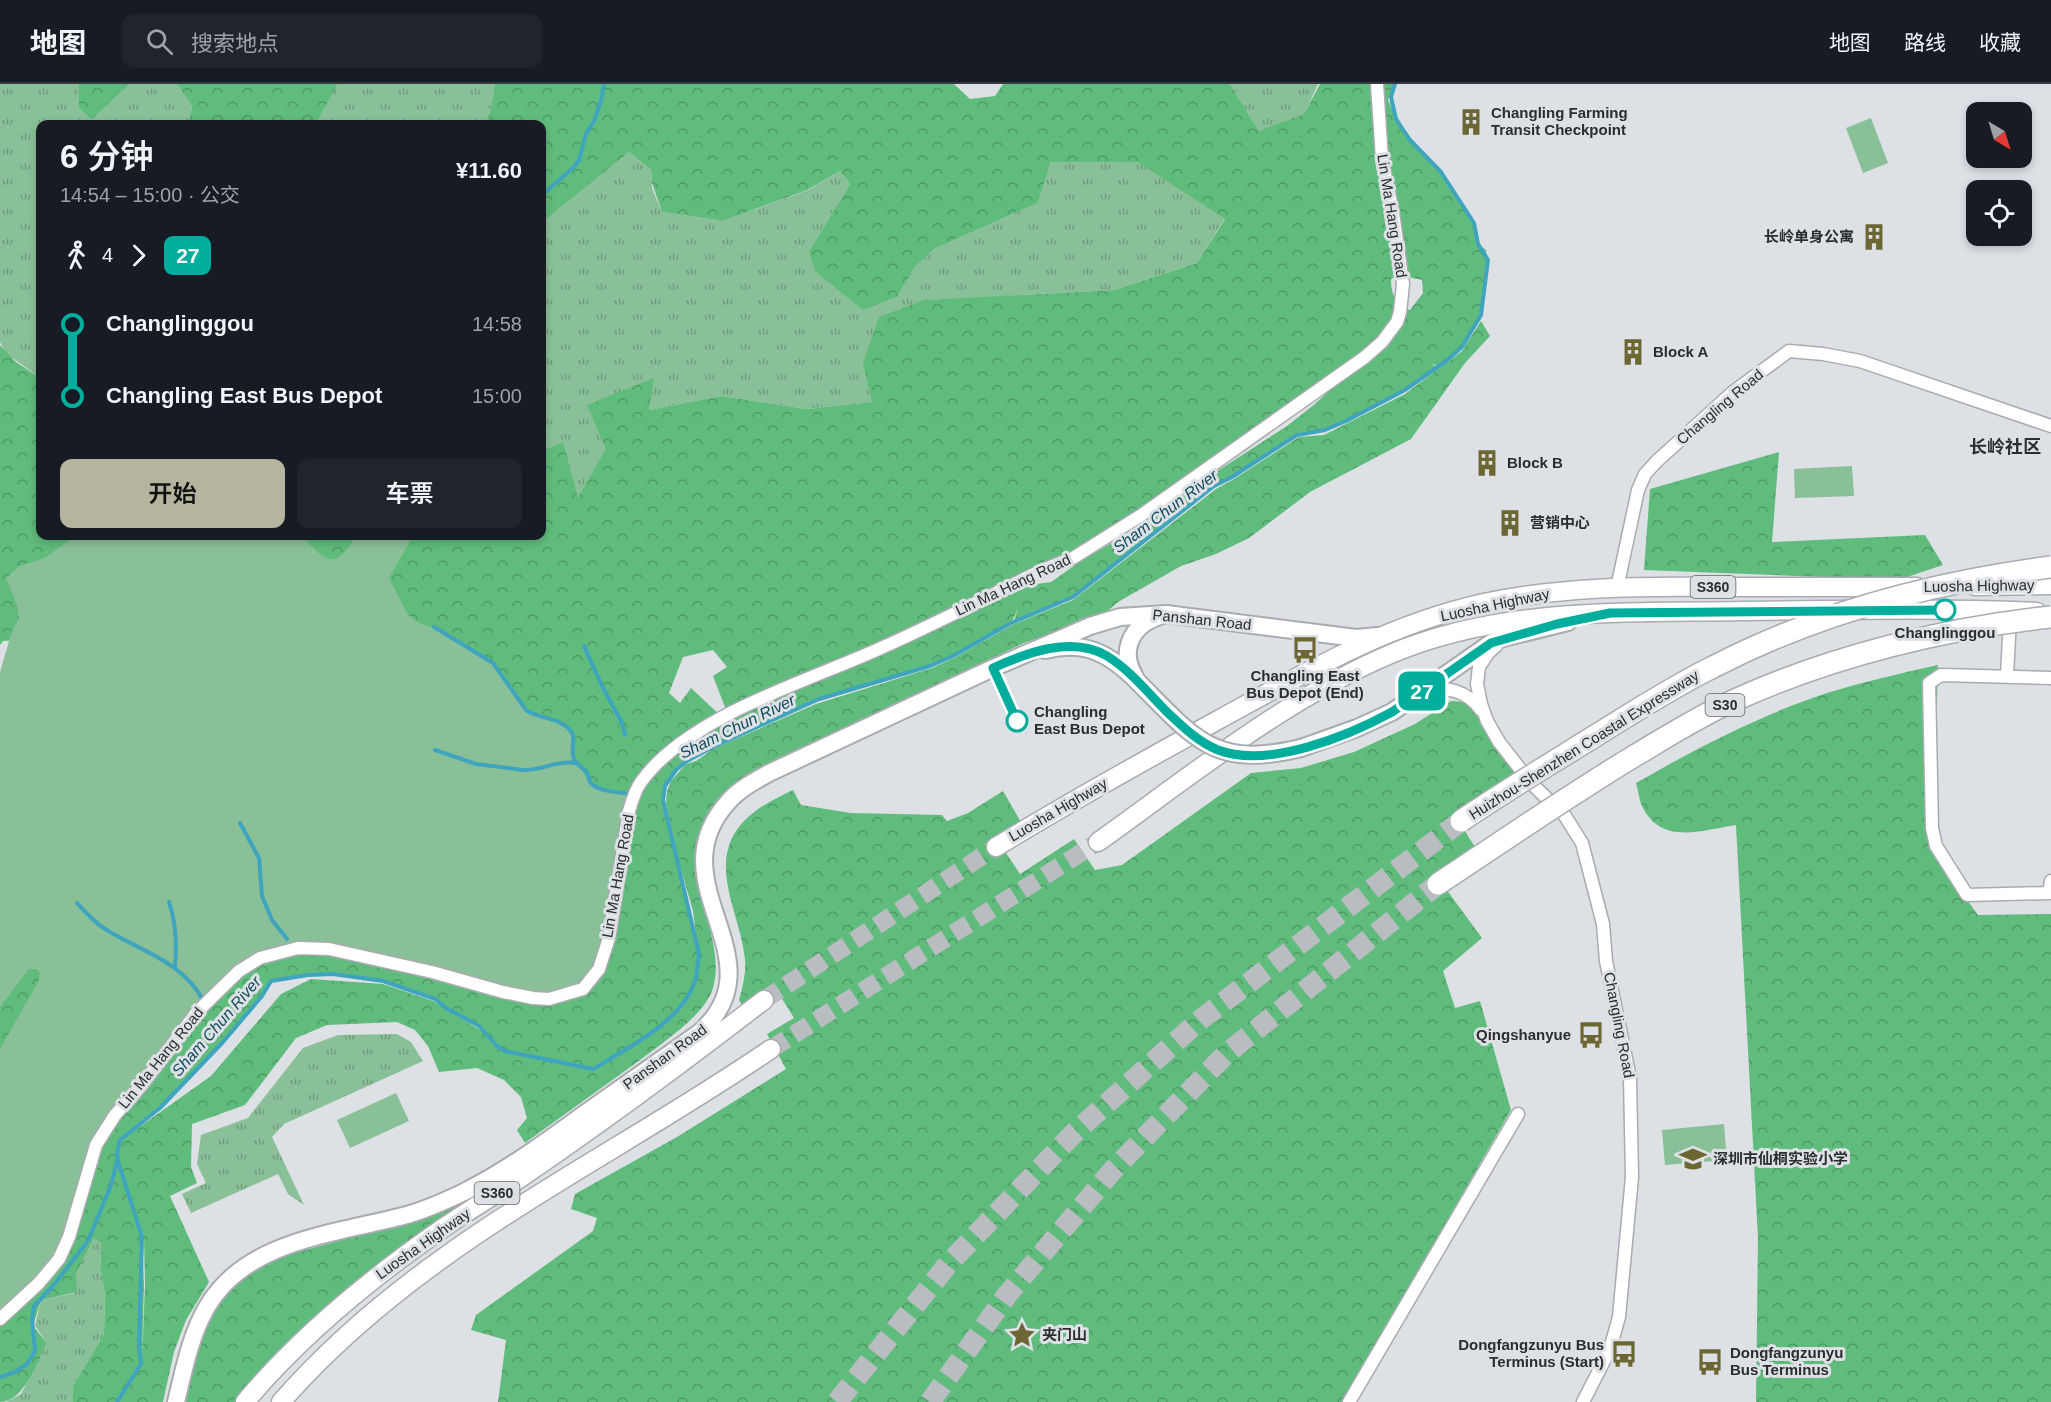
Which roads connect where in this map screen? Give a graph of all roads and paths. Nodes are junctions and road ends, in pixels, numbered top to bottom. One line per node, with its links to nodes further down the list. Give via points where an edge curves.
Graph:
1 (1377, 84): 26 (street, Lin Ma Hang Road, via 1382,159 1403,284 1397,322 1374,350 1189,483 1073,558 728,715 664,757 641,782 629,811 609,938 599,969 583,989 549,999 533,998 329,949 298,948 260,958 239,971 197,1012 110,1122 96,1144 69,1237 59,1258 39,1283)
2 (2051, 426): 5 (street, Changling Road, via 1860,362 1789,351 1733,392 1645,474)
3 (2051, 567): 18 (highway, Huizhou-Shenzhen Coastal Expressway / S30, bridge, via 1917,592 1766,643 1657,697)
4 (2051, 585): 5 (main road, Luosha Highway / S360)
5 (1617, 588): 10 (main road, Luosha Highway / S360, via 1484,603)
6 (2011, 611): 7 (main road, Luosha Highway / S360); 9 (main road, Luosha Highway / S360); 13 (street)
7 (1610, 613): 11 (main road); 19 (main road, Luosha Highway / S360, via 1539,617 1476,627 1396,652 1287,709)
8 (1166, 614): 10 (main road, Panshan Road, via 1356,638); 12 (main road, Panshan Road, via 1104,620); 15 (main road, via 1143,623 1132,636 1127,661)
9 (2051, 615): 22 (highway, S30, bridge, via 1884,649 1734,700 1595,780)
10 (1382, 636): 20 (main road, Luosha Highway / S360, via 1292,679)
11 (1512, 636): 16 (main road, via 1483,648); 17 (street, via 1488,653 1479,667 1477,684)
12 (1010, 660): 15 (main road, via 1051,649 1082,647 1105,655); 27 (main road, Panshan Road, via 769,773 729,801 716,818 704,860 709,899 730,973 722,1007 711,1022 550,1139 461,1193 406,1216 304,1240 256,1259 221,1288 207,1306 190,1346)
13 (2007, 676): 14 (street); 21 (street, via 1941,675 1929,683 1932,828 1936,846 1967,895 2049,893)
14 (2051, 678)
15 (1138, 682): 16 (main road, bridge, via 1184,728 1217,749 1233,754 1301,748 1366,725)
16 (1401, 706): 17 (street, via 1428,692 1446,689 1467,696)
17 (1484, 714): 31 (street, Changling Road, via 1494,735 1525,776 1565,816 1582,843 1603,924 1606,961 1630,1078 1632,1177 1619,1317 1610,1349)
18 (1461, 821)
19 (1098, 842)
20 (996, 847)
21 (2051, 880)
22 (1438, 884)
23 (764, 1000): 28 (main road, Luosha Highway / S360, via 558,1152 448,1224 360,1289 286,1355)
24 (771, 1049): 29 (main road, Luosha Highway / S360, via 434,1263 376,1309)
25 (1518, 1114): 30 (street)
26 (0, 1319)
27 (176, 1402)
28 (245, 1402)
29 (281, 1402)
30 (1349, 1402)
31 (1583, 1402)

